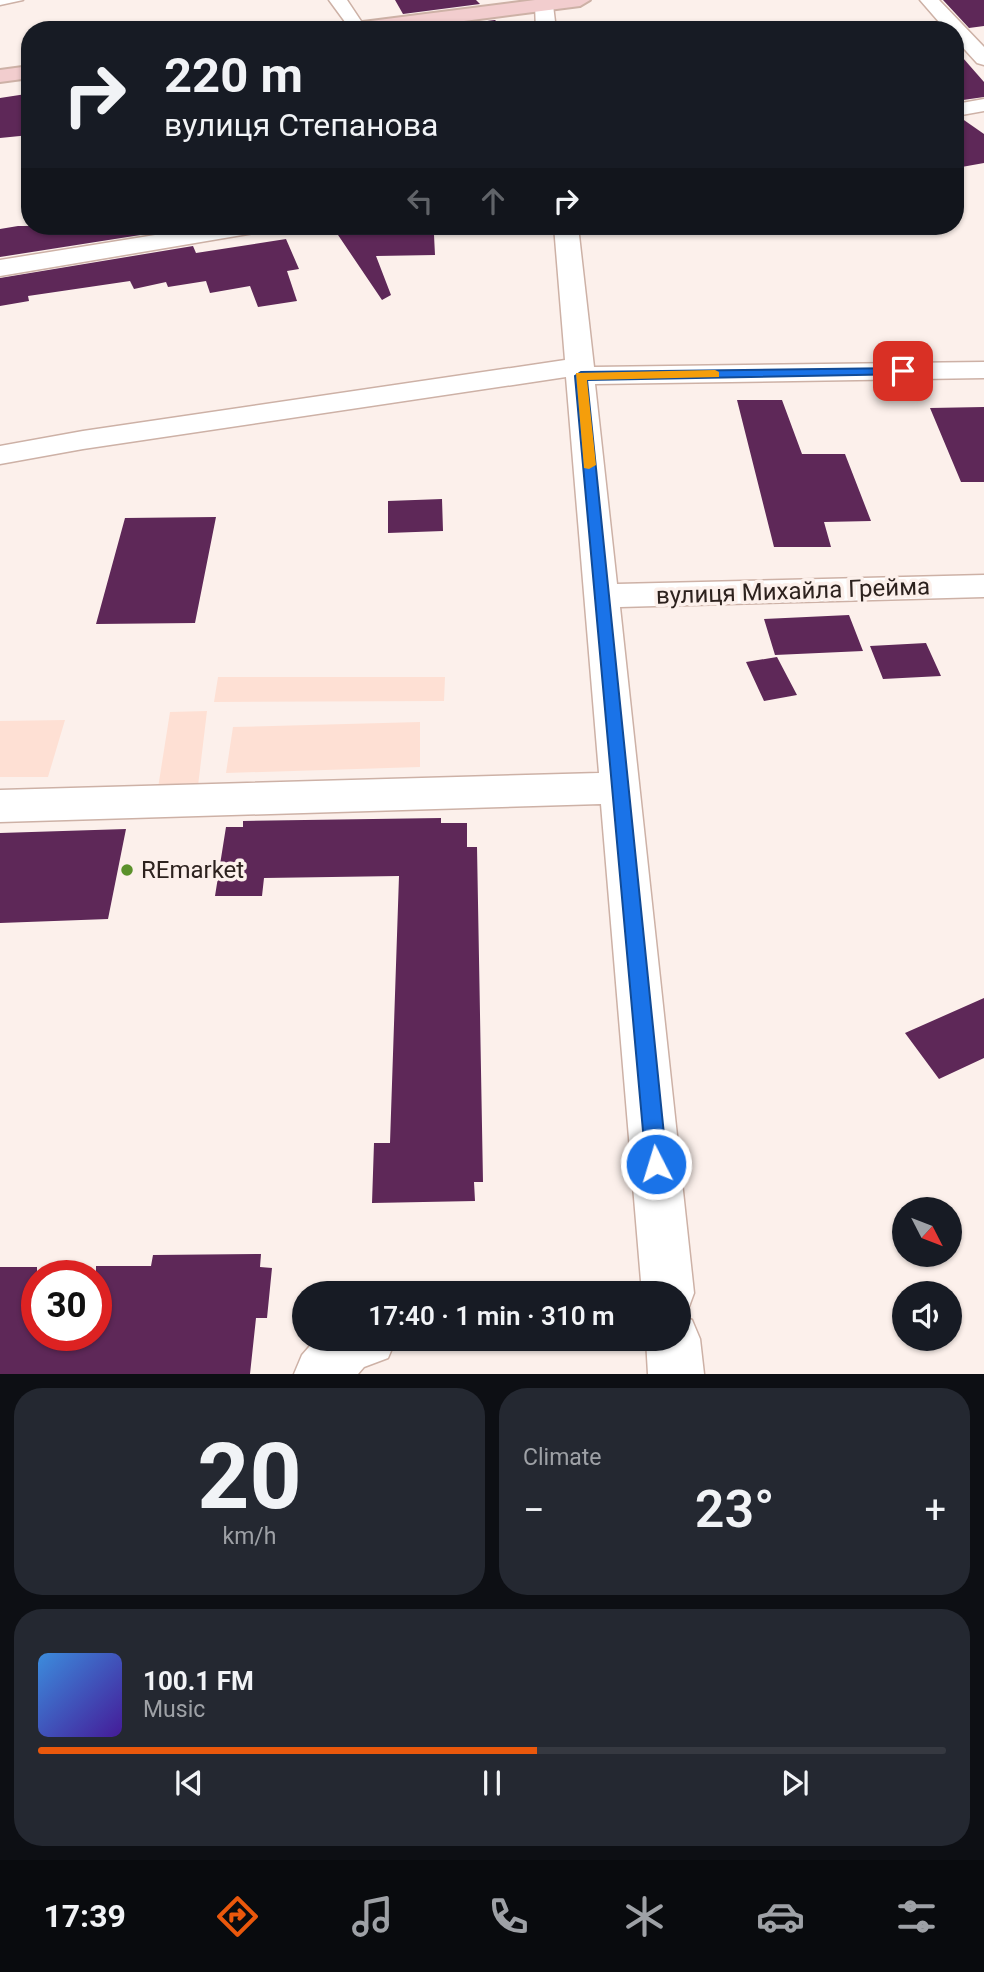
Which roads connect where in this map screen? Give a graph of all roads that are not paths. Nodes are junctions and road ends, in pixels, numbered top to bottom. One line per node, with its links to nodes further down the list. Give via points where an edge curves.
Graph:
1 (19, 0): 5 (lane)
2 (338, 0): 7 (street)
3 (580, 0): 6 (main road)
4 (929, 0): 10 (street)
5 (0, 2)
6 (544, 5): 8 (main road); 9 (street)
7 (349, 21)
8 (417, 21)
9 (546, 21)
10 (949, 21)
11 (964, 38): 12 (street)
12 (984, 59)
13 (21, 73): 14 (main road)
14 (0, 76)
15 (984, 106): 16 (street)
16 (964, 109)
17 (200, 235): 19 (street)
18 (567, 235): 21 (street)
19 (0, 268)
20 (984, 370): 21 (street)
21 (580, 371): 22 (street); 24 (street)
22 (0, 455)
23 (984, 586): 24 (street, вулиця Михайла Грейма)
24 (602, 596): 25 (street)
25 (620, 788): 26 (street); 27 (street)
26 (0, 806)
27 (667, 1281)
28 (341, 1351): 30 (street)
29 (674, 1351): 31 (street)
30 (321, 1374)
31 (676, 1374)

